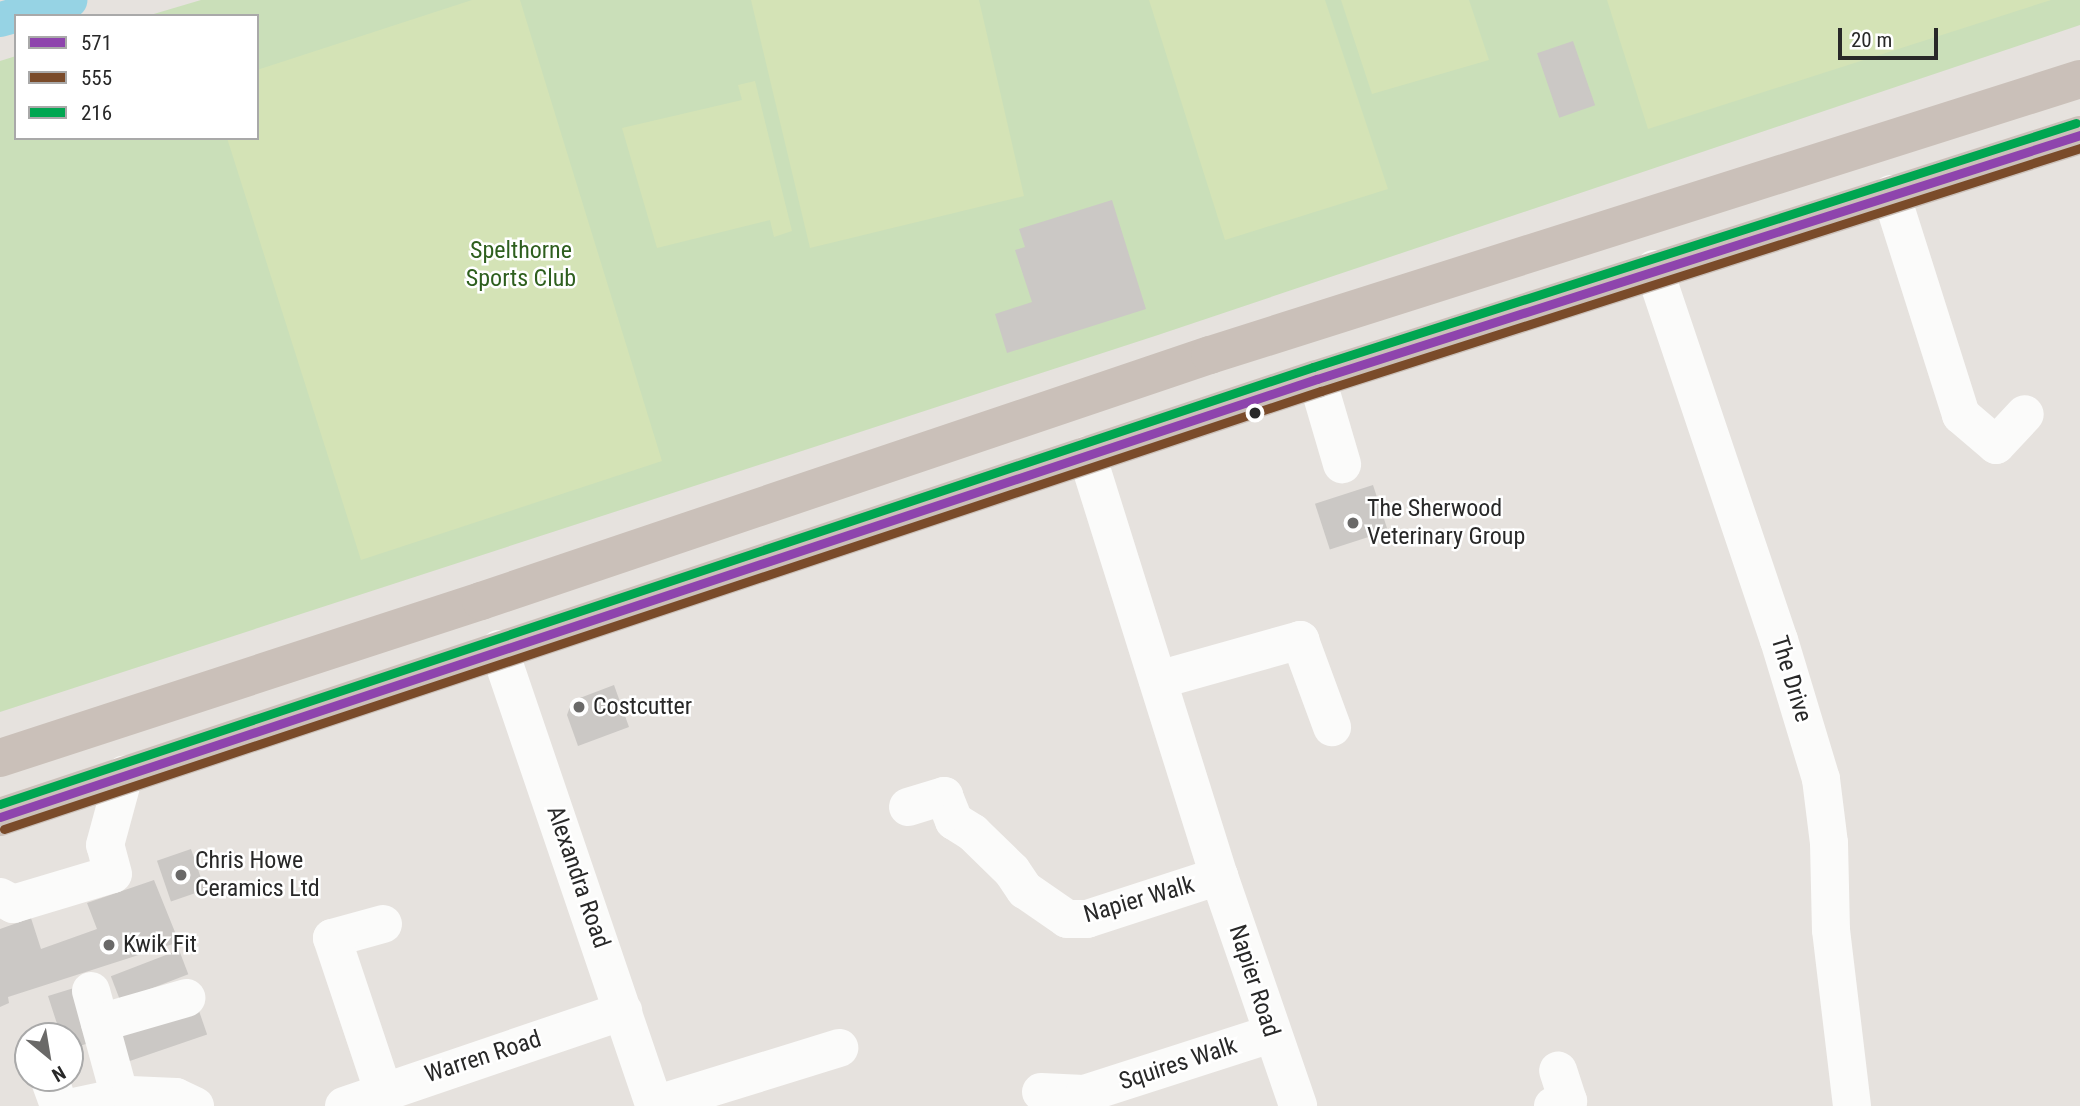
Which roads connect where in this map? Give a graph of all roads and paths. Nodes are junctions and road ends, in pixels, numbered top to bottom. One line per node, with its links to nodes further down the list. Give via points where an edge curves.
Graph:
1 (2080, 79): 12 (highway, via 1210,355)
2 (2080, 135): 3 (highway)
3 (1891, 194): 4 (highway); 6 (street, via 1961,415 1996,445)
4 (1654, 269): 5 (highway); 32 (street, The Drive, via 1821,779 1829,843 1831,930)
5 (1317, 379): 7 (highway); 8 (street)
6 (2025, 414)
7 (1087, 455): 9 (highway); 10 (street, Napier Road)
8 (1342, 464)
9 (499, 649): 13 (highway); 20 (street, Alexandra Road)
10 (1158, 680): 11 (street, via 1300,640); 16 (street, Napier Road)
11 (1332, 727)
12 (0, 758)
13 (124, 775): 15 (highway); 17 (street, via 105,845 113,874 13,904)
14 (908, 807): 16 (street, Napier Walk, via 944,796 954,821 973,833 1025,890 1068,919 1087,919)
15 (0, 817)
16 (1219, 876): 21 (street, Napier Road)
17 (0, 897)
18 (383, 924): 23 (street, via 332,939)
19 (186, 998): 25 (street, via 95,1007)
20 (623, 1011): 23 (street, Warren Road); 30 (street, Alexandra Road)
21 (1271, 1034): 26 (street, Squires Walk); 31 (street, Napier Road)
22 (839, 1048): 30 (street)
23 (383, 1090): 29 (street, Warren Road)
24 (1041, 1093): 26 (street, Squires Walk)
25 (120, 1097): 27 (street); 28 (street, via 176,1097)
26 (1086, 1100)
27 (78, 1106)
28 (195, 1106)
29 (344, 1106)
30 (655, 1106)
31 (1298, 1106)
32 (1852, 1106)

